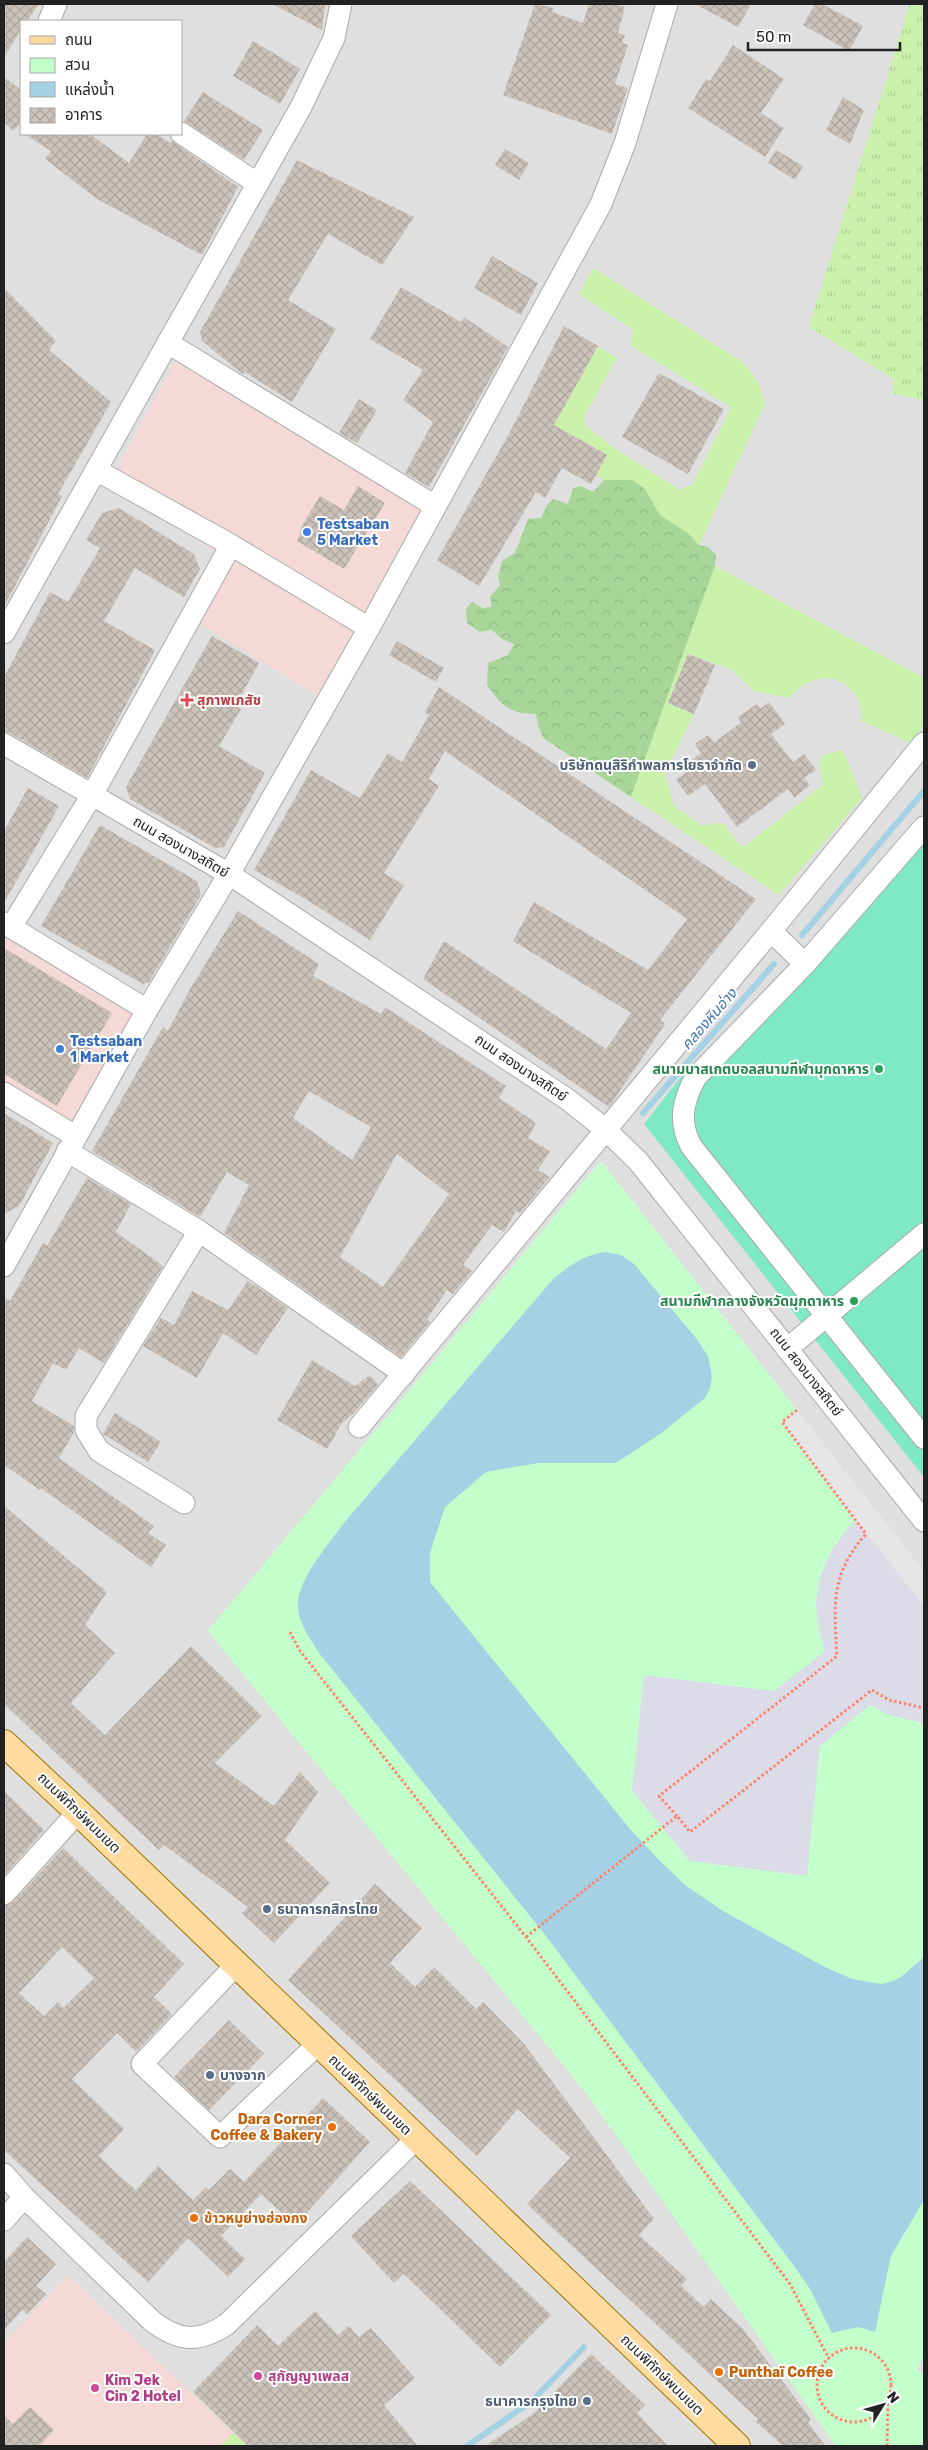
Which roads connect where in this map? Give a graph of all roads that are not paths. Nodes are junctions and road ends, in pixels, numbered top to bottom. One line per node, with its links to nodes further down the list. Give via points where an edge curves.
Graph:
1 (56, 4): 4 (street)
2 (341, 4): 6 (street, via 334,38 302,107)
3 (667, 4): 9 (street, via 625,143 601,204)
4 (49, 20)
5 (182, 134): 6 (street)
6 (258, 184): 7 (street)
7 (168, 343): 8 (street); 9 (street)
8 (96, 470): 10 (street); 11 (street)
9 (435, 506): 12 (street)
10 (231, 544): 12 (street); 15 (street)
11 (5, 628)
12 (368, 628): 17 (street)
13 (924, 742): 19 (street)
14 (4, 744): 15 (street, ถนน สองนางสถิตย์)
15 (92, 795): 17 (street, ถนน สองนางสถิตย์); 18 (street)
16 (924, 827): 20 (street)
17 (228, 874): 21 (street); 23 (street, ถนน สองนางสถิตย์, via 567,1098)
18 (7, 925): 21 (street)
19 (771, 932): 20 (street); 23 (street)
20 (805, 964): 28 (street, via 696,1077 686,1094 683,1121 691,1146)
21 (147, 1010): 24 (street)
22 (4, 1093): 24 (street)
23 (605, 1129): 29 (street, ถนน สองนางสถิตย์, via 638,1161); 30 (street)
24 (71, 1143): 25 (street); 27 (street)
25 (199, 1231): 30 (street); 33 (street, via 86,1416 86,1430 99,1451)
26 (924, 1234): 28 (street)
27 (4, 1266)
28 (828, 1314): 29 (street); 32 (street)
29 (787, 1349): 34 (street, ถนน สองนางสถิตย์)
30 (404, 1374): 31 (street)
31 (359, 1428)
32 (924, 1438)
33 (184, 1503)
34 (924, 1521)
35 (4, 1742): 36 (main road, ถนนพิทักษ์พนมเขต)
36 (78, 1812): 37 (street); 38 (main road, ถนนพิทักษ์พนมเขต)
37 (4, 1894)
38 (236, 1965): 39 (main road, ถนนพิทักษ์พนมเขต); 39 (street, via 142,2064 220,2137)
39 (318, 2044): 40 (main road, ถนนพิทักษ์พนมเขต)
40 (416, 2139): 42 (street, via 227,2324 197,2338 165,2331 152,2321); 44 (main road, ถนนพิทักษ์พนมเขต)
41 (4, 2174): 42 (street)
42 (24, 2197): 43 (street)
43 (4, 2220)
44 (737, 2446)

